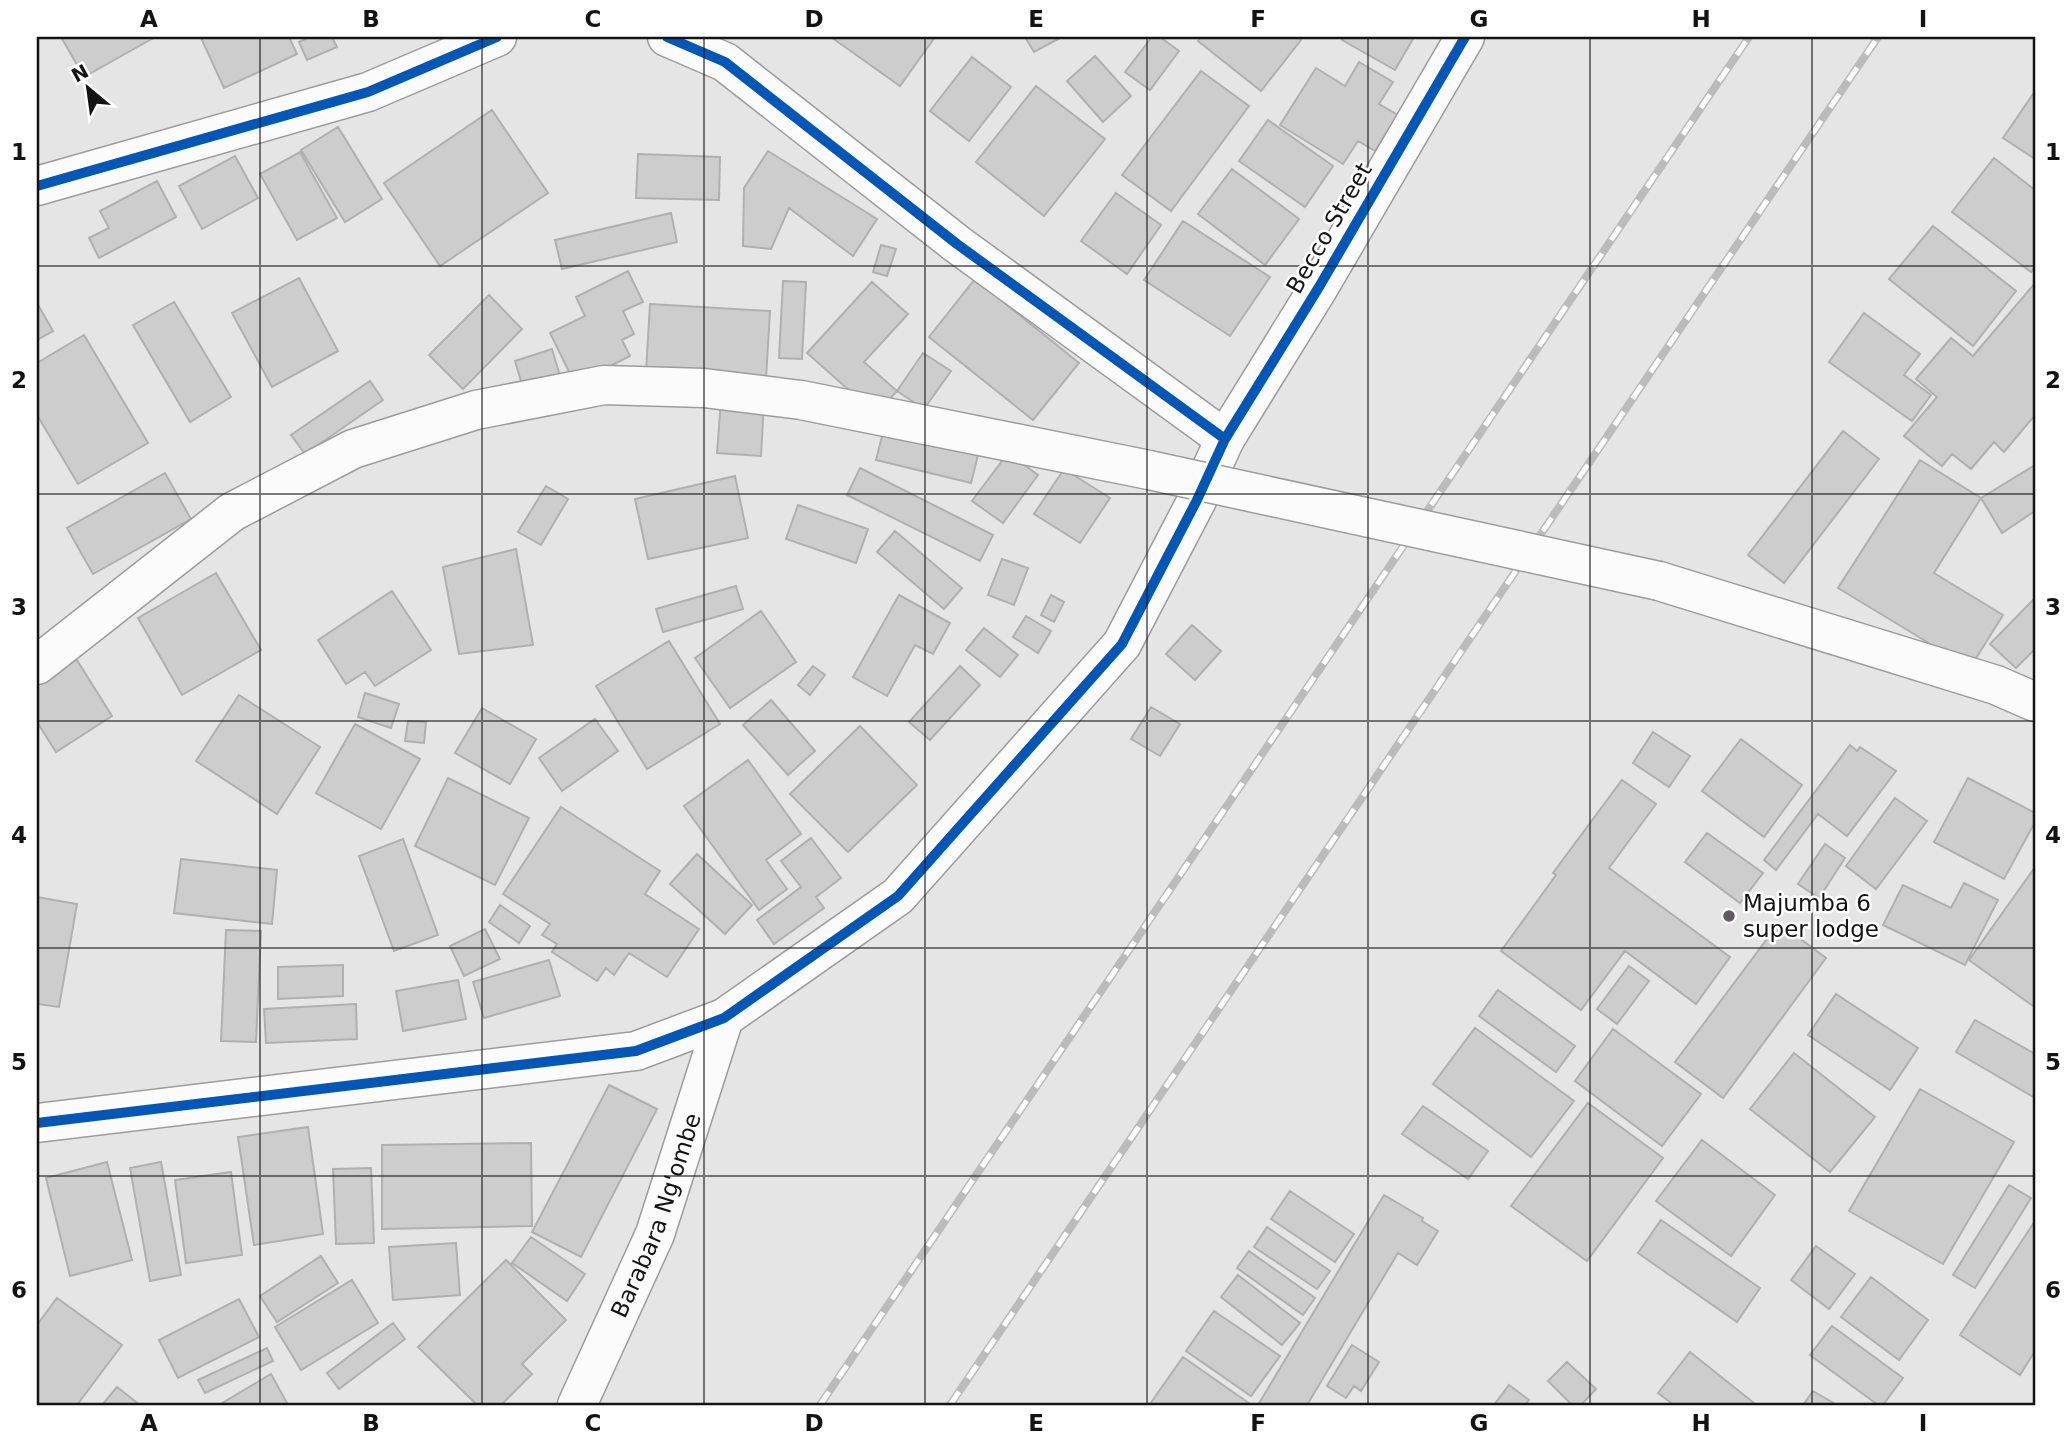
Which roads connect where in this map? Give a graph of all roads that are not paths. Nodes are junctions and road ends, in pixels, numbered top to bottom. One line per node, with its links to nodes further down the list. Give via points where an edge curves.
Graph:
1 (497, 37): 4 (street, via 368,92)
2 (667, 37): 5 (street, via 725,62 957,244)
3 (1465, 37): 5 (street, Becco Street)
4 (37, 186)
5 (1225, 439): 8 (street, Becco Street, via 1122,644 898,896)
6 (37, 665): 7 (street, bridge, via 232,512 353,449 477,410 604,385 704,388 801,400 1659,581 1996,685)
7 (2035, 702)
8 (724, 1018): 9 (street, Becco Street, via 636,1051); 10 (street, Barabara Ng'ombe, via 655,1234)
9 (37, 1123)
10 (577, 1405)

